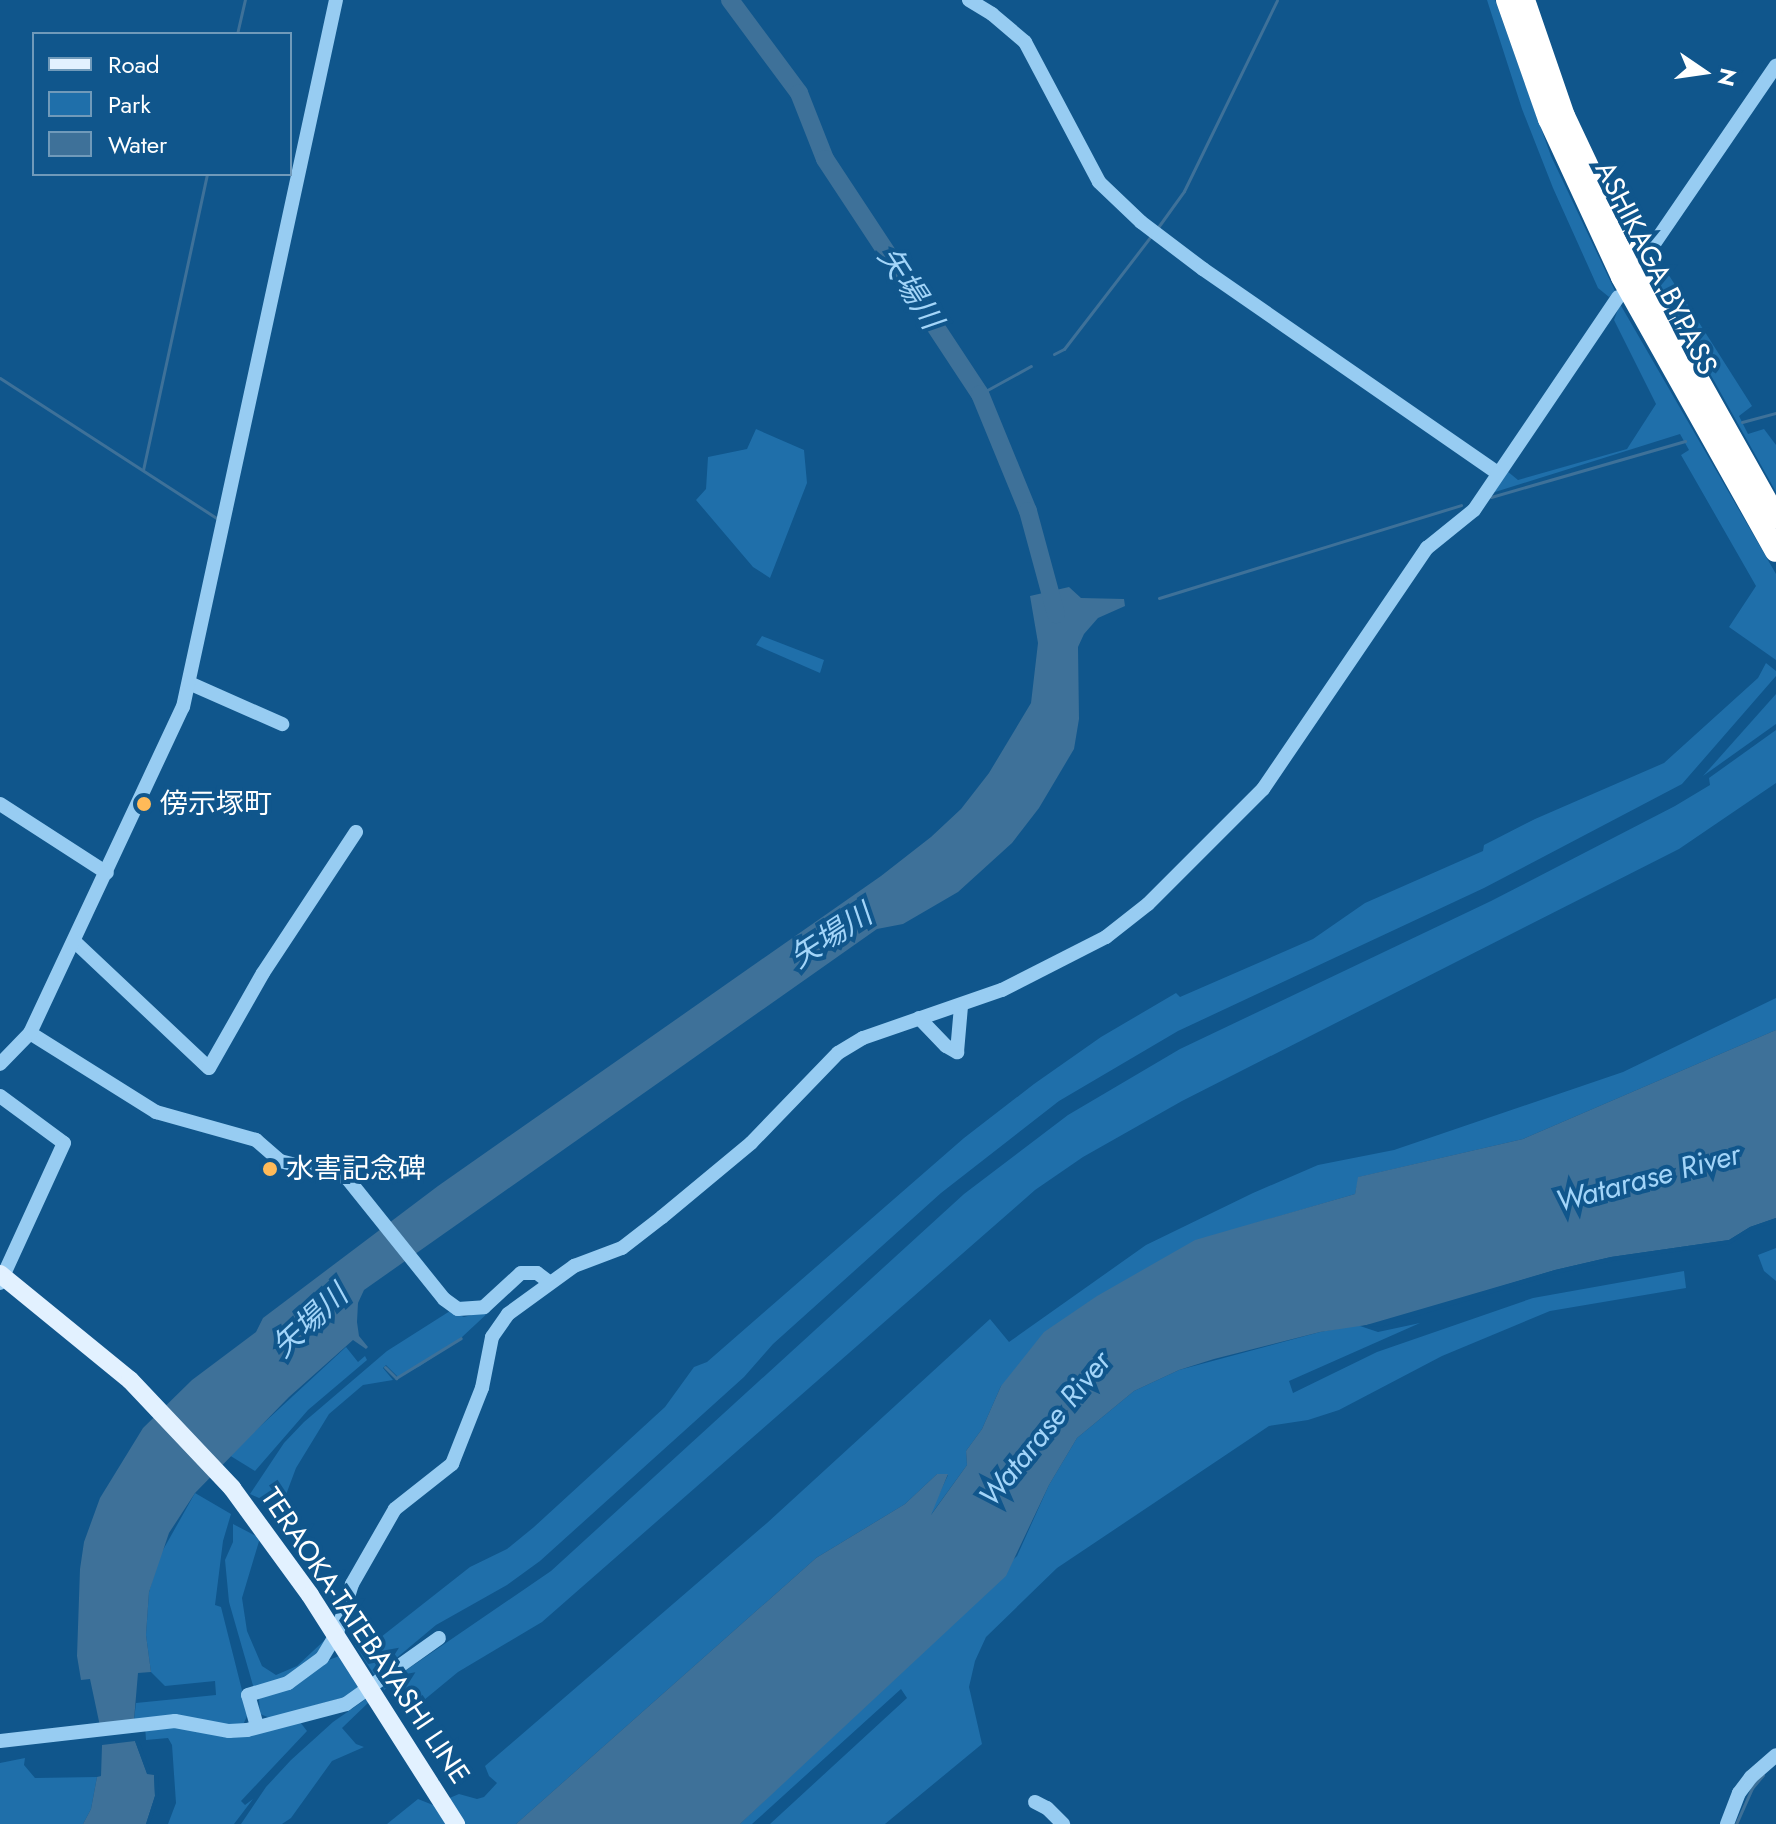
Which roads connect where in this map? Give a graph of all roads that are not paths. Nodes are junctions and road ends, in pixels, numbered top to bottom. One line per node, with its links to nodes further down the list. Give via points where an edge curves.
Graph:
1 (336, 0): 11 (street)
2 (969, 0): 8 (street, via 1025,42 1099,182 1141,222)
3 (1507, 0): 10 (highway, ASHIKAGA BYPASS, via 1549,119 1622,277)
4 (1524, 0): 9 (highway, ASHIKAGA BYPASS, via 1564,116 1605,203)
5 (1776, 66): 6 (street)
6 (1645, 257)
7 (1618, 297): 8 (street)
8 (1498, 473): 17 (street, via 1474,510 1427,548 1270,778 1232,824 1106,937)
9 (1776, 518)
10 (1776, 551)
11 (189, 683): 12 (street); 15 (street, via 181,715)
12 (282, 724)
13 (0, 804): 15 (street)
14 (356, 832): 16 (street, via 263,973 209,1068)
15 (107, 873): 16 (street)
16 (74, 941): 19 (street)
17 (961, 1006): 18 (street); 18 (street, via 957,1052)
18 (919, 1018): 23 (street, via 838,1053 751,1143 662,1217 622,1248)
19 (30, 1033): 20 (street); 23 (street, via 156,1112 256,1140 280,1161 352,1181 444,1299 458,1309 484,1307 521,1273 537,1273)
20 (0, 1064)
21 (0, 1096): 22 (street, via 64,1143)
22 (5, 1281): 25 (main road, TERAOKA-TATEBAYASHI LINE, via 130,1380 232,1488)
23 (549, 1282): 26 (street, via 496,1329 482,1388 457,1455 443,1473 395,1509 352,1584 337,1633 322,1658 288,1683 248,1695)
24 (439, 1638): 25 (street)
25 (372, 1690): 26 (street, via 334,1708); 30 (main road, TERAOKA-TATEBAYASHI LINE)
26 (257, 1726): 27 (street, via 238,1732 192,1722 139,1724)
27 (0, 1741)
28 (1776, 1755): 32 (street, via 1739,1793)
29 (1035, 1802): 31 (street)
30 (456, 1824)
31 (1063, 1824)
32 (1727, 1824)

